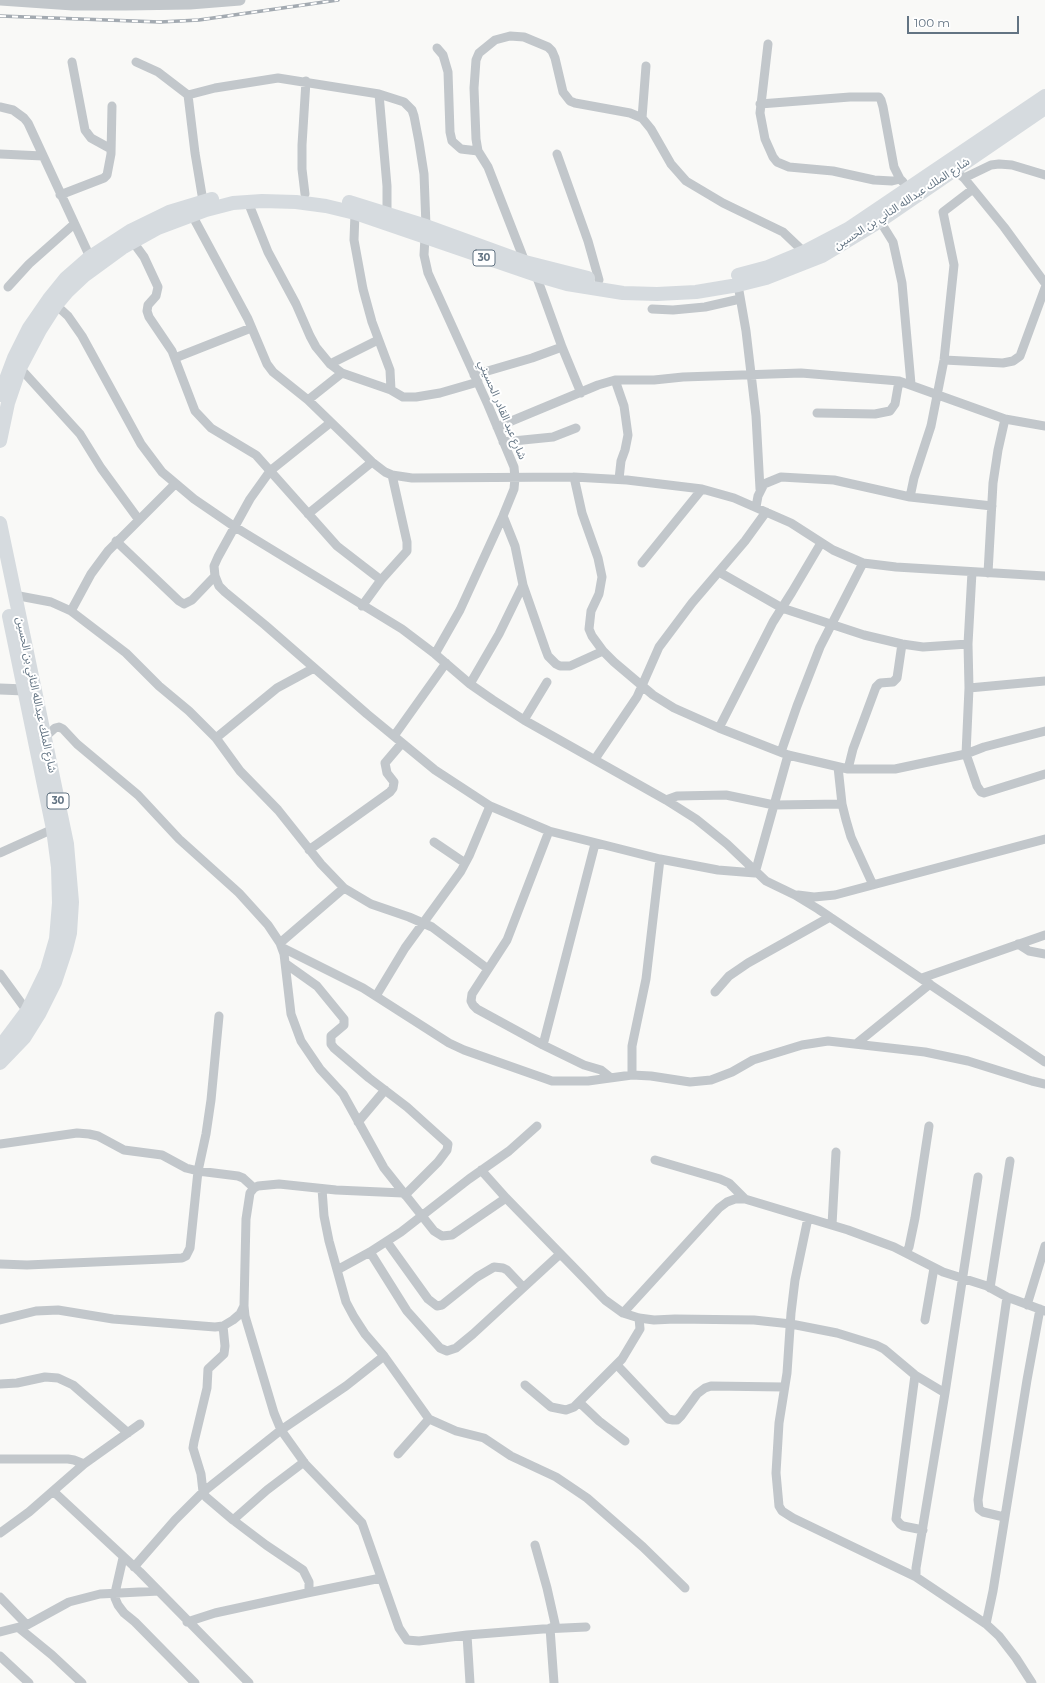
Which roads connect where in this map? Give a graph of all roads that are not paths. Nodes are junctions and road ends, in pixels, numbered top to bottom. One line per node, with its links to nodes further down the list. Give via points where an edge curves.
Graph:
1 (0, 0): 2 (street, via 73,5 190,4)
2 (240, 0)
3 (768, 44): 12 (street)
4 (437, 48): 18 (street, via 445,60 448,72 452,141 461,149)
5 (72, 62): 17 (street, via 82,125 91,138)
6 (136, 62): 10 (street, via 158,72)
7 (646, 66): 16 (street)
8 (306, 81): 9 (street, شارع عبد القادر الحسيني); 10 (street, شارع عبد القادر الحسيني, via 278,78); 27 (street, via 302,145)
9 (379, 94): 32 (street); 36 (street, شارع عبد القادر الحسيني, via 404,102 412,110 424,174)
10 (188, 95): 29 (street)
11 (1045, 96): 25 (main road, شارع الملك عبدالله الثاني بن الحسين / 30)
12 (760, 104): 24 (street, via 762,128 769,150 777,162 874,180); 24 (street, via 878,97 883,107 894,167)
13 (112, 106): 17 (street)
14 (0, 107): 21 (street, via 13,110 24,118)
15 (1045, 108): 22 (main road, شارع الملك عبدالله الثاني بن الحسين / 30)
16 (642, 118): 18 (street, via 570,100 564,92 555,58 548,47 524,37 503,37 483,49 476,60 474,88); 38 (street, via 652,129 671,164 686,181 723,204 783,232)
17 (111, 149): 28 (street, via 108,172 104,178)
18 (478, 151): 40 (street, via 488,167)
19 (0, 154): 21 (street)
20 (557, 154): 43 (street)
21 (43, 156): 28 (street)
22 (959, 174): 23 (street, via 999,164 1012,165); 26 (street); 34 (main road, شارع الملك عبدالله الثاني بن الحسين / 30)
23 (1045, 175)
24 (900, 179): 25 (street)
25 (910, 188): 38 (main road, شارع الملك عبدالله الثاني بن الحسين / 30, via 848,229)
26 (973, 189): 44 (street); 55 (street, via 943,212 954,265)
27 (305, 194): 29 (main road, شارع الملك عبدالله الثاني بن الحسين / 30, via 244,193); 32 (main road, شارع الملك عبدالله الثاني بن الحسين / 30, via 341,200)
28 (60, 195): 35 (street)
29 (203, 200): 39 (main road, شارع الملك عبدالله الثاني بن الحسين / 30, via 143,224)
30 (248, 202): 31 (main road, شارع الملك عبدالله الثاني بن الحسين / 30, via 296,202); 33 (main road, شارع الملك عبدالله الثاني بن الحسين / 30, via 218,206); 56 (street, via 268,252 310,336)
31 (354, 213): 36 (main road, شارع الملك عبدالله الثاني بن الحسين / 30); 52 (street, via 356,252)
32 (387, 214): 36 (main road, شارع الملك عبدالله الثاني بن الحسين / 30)
33 (192, 215): 37 (main road, شارع الملك عبدالله الثاني بن الحسين / 30, via 158,228); 51 (street)
34 (880, 221): 45 (main road, شارع الملك عبدالله الثاني بن الحسين / 30, via 805,263 766,278); 63 (street, via 893,242 902,283)
35 (74, 225): 39 (street); 46 (street, via 29,264)
36 (426, 232): 40 (main road, شارع الملك عبدالله الثاني بن الحسين / 30); 42 (main road, شارع الملك عبدالله الثاني بن الحسين / 30); 60 (street, شارع عبد القادر الحسيني, via 424,255 428,273)
37 (133, 242): 41 (main road, شارع الملك عبدالله الثاني بن الحسين / 30); 54 (street, via 144,257 158,287 156,296 148,305 149,317)
38 (804, 252): 43 (main road, شارع الملك عبدالله الثاني بن الحسين / 30, via 768,266 710,281 669,285)
39 (90, 257): 41 (main road, شارع الملك عبدالله الثاني بن الحسين / 30)
40 (525, 262): 43 (main road, شارع الملك عبدالله الثاني بن الحسين / 30)
41 (81, 271): 49 (main road, شارع الملك عبدالله الثاني بن الحسين / 30); 64 (main road, شارع الملك عبدالله الثاني بن الحسين / 30, via 56,289 29,328)
42 (536, 275): 45 (main road, شارع الملك عبدالله الثاني بن الحسين / 30, via 567,284 623,293 696,292); 53 (street)
43 (599, 280)
44 (1045, 283)
45 (738, 285): 48 (street)
46 (8, 287)
47 (1045, 288): 55 (street, via 1020,356 1013,361 1004,363)
48 (740, 299): 50 (street, via 699,307); 59 (street)
49 (56, 305): 57 (main road, شارع الملك عبدالله الثاني بن الحسين / 30); 83 (street, via 68,316 82,336 141,444 162,472)
50 (652, 309)
51 (251, 328): 54 (street); 68 (street, via 270,368)
52 (378, 340): 56 (street); 65 (street, via 390,370)
53 (562, 347): 60 (street); 66 (street)
54 (175, 358): 78 (street, via 190,401 202,420 221,435 256,455)
55 (944, 360): 67 (street)
56 (330, 364): 58 (street)
57 (20, 368): 75 (main road, شارع الملك عبدالله الثاني بن الحسين / 30, via 8,403); 92 (street, via 80,434)
58 (342, 373): 65 (street); 68 (street)
59 (751, 374): 61 (street); 62 (street, via 801,373); 85 (street)
60 (476, 378): 65 (street, via 450,391 416,397 403,397); 73 (street, شارع عبد القادر الحسيني)
61 (615, 380): 66 (street); 82 (street, via 624,406 628,435)
62 (899, 381): 63 (street); 69 (street, via 895,404 890,411 875,414)
63 (911, 384): 67 (street)
64 (1, 390)
65 (391, 390)
66 (581, 393): 73 (street)
67 (936, 395): 70 (street); 86 (street, via 931,426)
68 (308, 400): 71 (street)
69 (817, 413)
70 (1005, 419): 72 (street); 87 (street, via 998,450)
71 (330, 423): 77 (street); 78 (street)
72 (1045, 426)
73 (496, 427): 76 (street, شارع عبد القادر الحسيني)
74 (576, 428): 76 (street, via 553,437)
75 (0, 441)
76 (503, 442): 81 (street, شارع عبد القادر الحسيني, via 514,467)
77 (372, 462): 79 (street); 90 (street)
78 (270, 471): 90 (street); 94 (street, via 250,499)
79 (392, 475): 81 (street, via 412,478); 105 (street, via 407,552)
80 (574, 477): 81 (street); 82 (street); 114 (street, via 582,513 602,572 602,585 591,611 589,630)
81 (515, 478): 91 (street, شارع عبد القادر الحسيني, via 514,489)
82 (619, 480): 84 (street)
83 (175, 484): 92 (street); 94 (street)
84 (702, 489): 88 (street); 97 (street)
85 (760, 489): 86 (street, via 764,484 781,477 809,478 834,480); 88 (street)
86 (910, 497): 87 (street)
87 (992, 506): 101 (street)
88 (756, 507): 89 (street)
89 (766, 512): 96 (street, via 791,523); 99 (street)
90 (308, 514): 105 (street, via 341,550)
91 (503, 516): 106 (street, via 515,546); 115 (street, شارع عبد القادر الحسيني, via 460,610)
92 (139, 520): 95 (street)
93 (0, 523): 102 (main road, شارع الملك عبدالله الثاني بن الحسين / 30)
94 (235, 527): 103 (street, via 214,566); 108 (street)
95 (116, 541): 103 (street, via 184,604 192,600); 110 (street, via 91,574)
96 (821, 543): 98 (street); 109 (street)
97 (642, 563)
98 (863, 563): 100 (street); 111 (street)
99 (719, 572): 109 (street); 121 (street, via 659,647)
100 (972, 572): 101 (street); 113 (street)
101 (988, 573): 104 (street)
102 (4, 575): 107 (main road, شارع الملك عبدالله الثاني بن الحسين / 30); 124 (main road, شارع الملك عبدالله الثاني بن الحسين / 30)
103 (215, 576): 117 (street, via 225,592)
104 (1045, 576)
105 (381, 580): 108 (street)
106 (523, 585): 114 (street, via 544,648 556,664 570,666); 120 (street)
107 (14, 595): 110 (street, via 51,602); 129 (main road, شارع الملك عبدالله الثاني بن الحسين / 30)
108 (362, 606): 115 (street, via 402,629)
109 (782, 608): 111 (street); 126 (street)
110 (71, 611): 130 (street, via 126,653)
111 (831, 624): 112 (street); 132 (street, via 810,671)
112 (902, 644): 113 (street, via 923,647); 136 (street, via 897,678 893,682 880,683 876,687 852,749)
113 (968, 644): 122 (street)
114 (603, 651): 121 (street)
115 (436, 654): 116 (street)
116 (446, 663): 120 (street); 128 (street)
117 (314, 668): 128 (street); 130 (street, via 277,688)
118 (1045, 681): 122 (street)
119 (547, 682): 125 (street)
120 (470, 684): 125 (street)
121 (643, 685): 126 (street, via 668,704); 134 (street)
122 (969, 688): 133 (street)
123 (0, 689): 124 (street)
124 (25, 690): 142 (main road, شارع الملك عبدالله الثاني بن الحسين / 30)
125 (524, 720): 134 (street)
126 (719, 728): 132 (street)
127 (1045, 731): 133 (street)
128 (394, 736): 131 (street)
129 (45, 737): 159 (street, via 55,728 63,729 77,744 138,795 179,839 253,907); 174 (main road, شارع الملك عبدالله الثاني بن الحسين / 30, via 68,855 72,902 70,933 60,970 39,1014 24,1038)
130 (216, 738): 147 (street, via 240,771 278,810)
131 (402, 743): 141 (street, via 457,785); 147 (street, via 385,763 387,773 394,782 390,792)
132 (784, 754): 135 (street); 140 (street)
133 (966, 754): 136 (street, via 895,770); 137 (street, via 981,792)
134 (595, 760): 138 (street)
135 (838, 767): 136 (street); 139 (street)
136 (848, 769)
137 (1045, 774)
138 (666, 800): 140 (street, via 677,796 726,795); 151 (street, via 696,819 727,844)
139 (842, 804): 140 (street); 152 (street, via 851,837)
140 (774, 805): 151 (street)
141 (490, 806): 143 (street); 150 (street)
142 (53, 829): 148 (street); 168 (main road, شارع الملك عبدالله الثاني بن الحسين / 30, via 59,875 57,933 47,970)
143 (549, 831): 146 (street); 162 (street, via 515,922 507,940)
144 (1045, 839): 152 (street)
145 (434, 842): 150 (street)
146 (595, 844): 149 (street); 171 (street)
147 (309, 850): 153 (street)
148 (0, 853)
149 (660, 859): 151 (street, via 718,870); 175 (street, via 646,979 632,1046)
150 (465, 863): 156 (street)
151 (755, 872): 154 (street, via 775,886)
152 (873, 885): 154 (street, via 835,895)
153 (344, 888): 156 (street, via 371,904); 159 (street)
154 (795, 895): 155 (street)
155 (830, 917): 164 (street); 166 (street, via 748,962 729,976)
156 (422, 922): 162 (street, via 441,933); 167 (street)
157 (1045, 935): 158 (street)
158 (1018, 944): 160 (street, via 1030,951); 164 (street)
159 (281, 946): 161 (street); 167 (street)
160 (1045, 954)
161 (286, 964): 178 (street, via 317,986 344,1019 344,1025 331,1036 331,1044); 179 (street, via 290,1007 296,1031 313,1059 343,1094)
162 (488, 969): 171 (street, via 472,994 473,1005)
163 (0, 974): 168 (street)
164 (922, 978): 165 (street)
165 (930, 984): 170 (street); 173 (street)
166 (715, 992)
167 (376, 996): 176 (street, via 449,1043 540,1078 565,1082)
168 (27, 1011): 172 (main road, شارع الملك عبدالله الثاني بن الحسين / 30)
169 (219, 1016): 187 (street, via 211,1100)
170 (856, 1044): 175 (street, via 828,1041 802,1045 753,1060 711,1080 690,1082); 177 (street, via 925,1052 968,1061)
171 (543, 1046): 176 (street, via 601,1070)
172 (0, 1047)
173 (1045, 1062)
174 (0, 1063)
175 (632, 1075): 176 (street)
176 (612, 1078)
177 (1045, 1084)
178 (385, 1090): 179 (street); 191 (street, via 448,1144 447,1150 438,1162)
179 (358, 1122): 191 (street, via 378,1159)
180 (537, 1126): 186 (street)
181 (929, 1126): 200 (street, via 915,1218)
182 (0, 1144): 187 (street, via 77,1133 89,1134 124,1150 162,1155 186,1168)
183 (836, 1152): 196 (street)
184 (655, 1160): 193 (street, via 720,1179)
185 (1010, 1161): 207 (street)
186 (481, 1170): 192 (street); 194 (street)
187 (198, 1171): 189 (street, via 238,1176); 202 (street, via 190,1248 182,1258)
188 (978, 1177): 205 (street)
189 (254, 1188): 190 (street, via 266,1184 279,1184); 210 (street, via 248,1200 246,1219)
190 (322, 1188): 191 (street); 204 (street, via 324,1216)
191 (404, 1194): 194 (street)
192 (506, 1198): 194 (street, via 452,1235 438,1235); 201 (street)
193 (745, 1199): 195 (street); 212 (street, via 731,1200 719,1208)
194 (422, 1216): 197 (street)
195 (808, 1218): 196 (street); 216 (street, via 795,1280)
196 (832, 1225): 200 (street)
197 (387, 1242): 199 (street); 206 (street, via 428,1299 437,1306 494,1268 507,1270)
198 (1045, 1246): 209 (street)
199 (370, 1252): 204 (street); 206 (street, via 407,1311 440,1348 447,1351 456,1348 473,1334)
200 (906, 1253): 203 (street)
201 (560, 1254): 206 (street); 212 (street, via 605,1300)
202 (0, 1264)
203 (934, 1268): 205 (street); 215 (street)
204 (337, 1270): 218 (street, via 346,1302 354,1318)
205 (962, 1278): 207 (street); 224 (street)
206 (523, 1287)
207 (990, 1288): 208 (street)
208 (1007, 1297): 209 (street); 237 (street, via 978,1500 979,1509 983,1512)
209 (1027, 1305): 211 (street)
210 (244, 1306): 217 (street, via 240,1314); 228 (street)
211 (1043, 1310): 237 (street)
212 (624, 1313): 213 (street)
213 (640, 1318): 216 (street, via 754,1320); 219 (street, via 640,1329)
214 (0, 1320): 217 (street, via 36,1311 58,1310 113,1319)
215 (925, 1320)
216 (791, 1324): 220 (street, via 876,1344); 223 (street)
217 (222, 1326): 236 (street, via 224,1354 208,1368 207,1388 193,1448 201,1474)
218 (384, 1356): 226 (street); 228 (street, via 346,1386)
219 (618, 1365): 223 (street, via 668,1419 673,1420 681,1416 697,1394 711,1386); 225 (street)
220 (915, 1375): 224 (street); 239 (street, via 896,1519 904,1526)
221 (0, 1384): 229 (street, via 58,1378 74,1385)
222 (525, 1386): 225 (street, via 556,1409 570,1409)
223 (784, 1387): 244 (street, via 776,1456 777,1497 782,1511)
224 (945, 1393): 239 (street)
225 (580, 1403): 230 (street)
226 (429, 1419): 231 (street); 246 (street, via 456,1431 484,1438 512,1456 556,1477 587,1498)
227 (140, 1424): 229 (street)
228 (281, 1430): 233 (street); 236 (street)
229 (128, 1433): 234 (street)
230 (625, 1441)
231 (398, 1454)
232 (0, 1459): 234 (street, via 68,1459)
233 (304, 1462): 238 (street); 245 (street, via 362,1523)
234 (84, 1464): 235 (street)
235 (53, 1492): 240 (street); 242 (street)
236 (203, 1492): 238 (street); 243 (street)
237 (1004, 1517): 252 (street)
238 (233, 1520): 249 (street, via 303,1570 310,1587)
239 (923, 1530): 244 (street)
240 (0, 1533)
241 (535, 1545): 255 (street, via 547,1588)
242 (123, 1558): 243 (street); 248 (street)
243 (134, 1567): 247 (street)
244 (916, 1576): 252 (street)
245 (381, 1578): 249 (street); 257 (street, via 399,1628 407,1640)
246 (685, 1588)
247 (159, 1591): 248 (street); 251 (street)
248 (115, 1593): 253 (street, via 69,1602); 261 (street, via 115,1598 124,1613)
249 (307, 1593): 251 (street, via 215,1613)
250 (0, 1597): 253 (street)
251 (187, 1622): 262 (street)
252 (986, 1624): 265 (street, via 1009,1647)
253 (23, 1626): 256 (street); 260 (street)
254 (586, 1627): 255 (street)
255 (553, 1628): 257 (street); 264 (street)
256 (0, 1632)
257 (467, 1635): 263 (street)
258 (0, 1656): 259 (street)
259 (29, 1683)
260 (82, 1683)
261 (195, 1683)
262 (249, 1683)
263 (470, 1683)
264 (554, 1683)
265 (1032, 1683)

